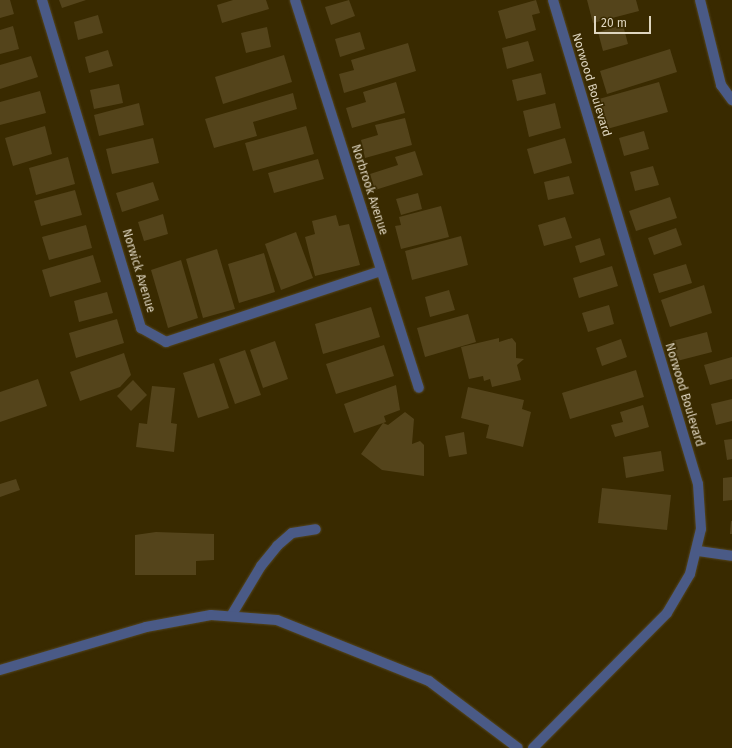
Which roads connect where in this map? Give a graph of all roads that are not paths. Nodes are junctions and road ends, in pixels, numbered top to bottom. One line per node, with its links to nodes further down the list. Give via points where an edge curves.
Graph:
1 (42, 0): 6 (street, Norwick Avenue, via 141,328 166,342)
2 (295, 0): 6 (street, Norbrook Avenue)
3 (552, 0): 9 (street, Norwood Boulevard, via 698,484 701,529)
4 (700, 0): 5 (street, via 721,85)
5 (732, 100)
6 (381, 271): 7 (street, Norbrook Avenue)
7 (418, 388)
8 (316, 529): 11 (street, via 292,533 277,546 261,566)
9 (698, 551): 10 (street); 14 (street, Norwood Boulevard, via 690,574 667,613)
10 (732, 556)
11 (231, 616): 12 (street, via 211,615 146,626); 13 (street, via 277,620 428,681)
12 (0, 670)
13 (518, 748)
14 (533, 748)

